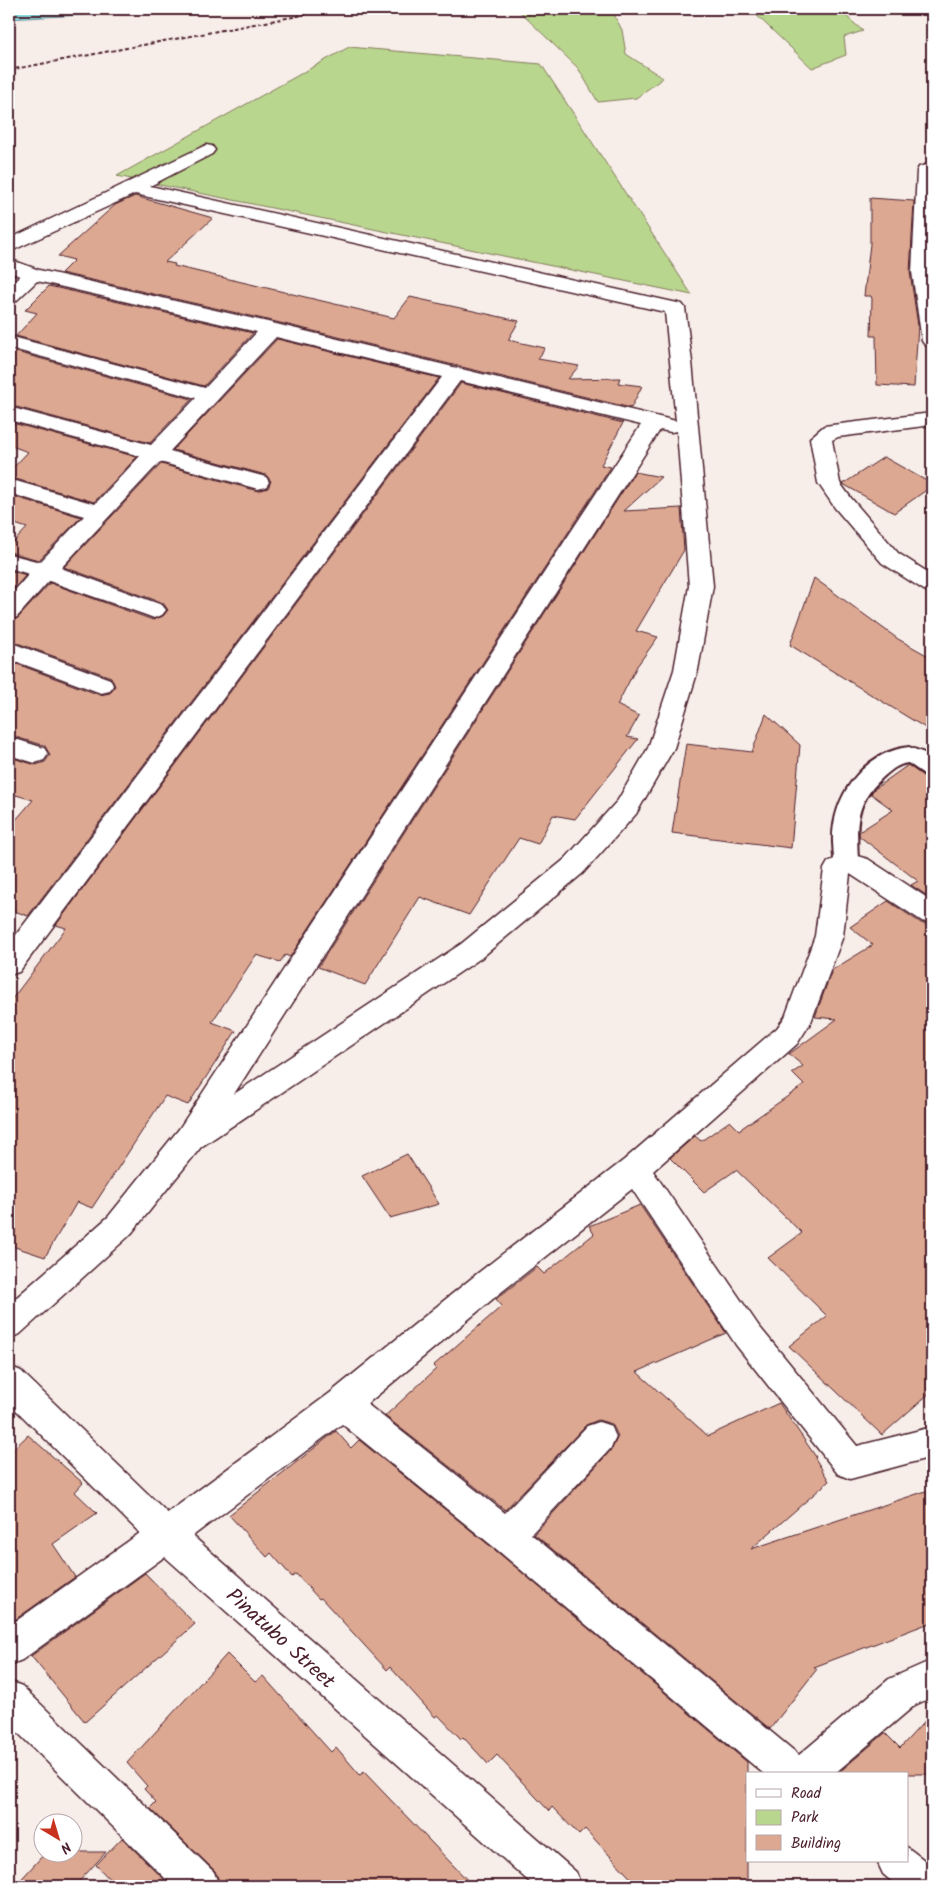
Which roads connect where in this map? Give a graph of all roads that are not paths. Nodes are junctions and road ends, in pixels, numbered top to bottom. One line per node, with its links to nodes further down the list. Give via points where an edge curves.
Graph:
1 (206, 150): 3 (street)
2 (932, 169): 6 (street, via 926,171)
3 (133, 188): 4 (street); 17 (street, via 675,308)
4 (9, 246)
5 (9, 265): 7 (street)
6 (927, 272): 10 (street)
7 (33, 274): 8 (street); 9 (street)
8 (9, 297)
9 (272, 329): 12 (street); 13 (street)
10 (932, 341)
11 (9, 342): 13 (street)
12 (454, 375): 16 (street); 34 (street)
13 (209, 395): 18 (street)
14 (9, 412): 18 (street)
15 (932, 419): 24 (street, via 832,431 821,438 829,483 843,502 890,558)
16 (654, 422): 17 (street); 35 (street)
17 (687, 430): 35 (street, via 701,586 686,670 661,748 627,807 574,866 471,951)
18 (155, 453): 19 (street); 21 (street)
19 (258, 482)
20 (9, 486): 21 (street)
21 (99, 513): 23 (street)
22 (9, 561): 23 (street)
23 (45, 571): 25 (street); 26 (street)
24 (932, 584)
25 (154, 610)
26 (9, 612)
27 (9, 650): 28 (street)
28 (101, 685)
29 (9, 746): 30 (street)
30 (35, 754)
31 (932, 768): 32 (lane, via 910,755 902,755 883,764 870,778 854,796 846,817)
32 (846, 863): 33 (street, via 869,872); 36 (street, via 837,869 829,936 797,1022 787,1036)
33 (932, 914)
34 (9, 964)
35 (190, 1138): 37 (street, via 119,1226)
36 (635, 1169): 39 (street); 41 (street, via 748,1335 850,1463)
37 (9, 1324)
38 (9, 1381): 42 (street, Pinatubo Street)
39 (342, 1404): 42 (street); 43 (street)
40 (599, 1437): 43 (street)
41 (932, 1442)
42 (166, 1535): 44 (street); 51 (street, Pinatubo Street)
43 (508, 1536): 47 (street)
44 (9, 1647)
45 (932, 1678): 48 (street, via 902,1692)
46 (9, 1699): 50 (street)
47 (790, 1772)
48 (806, 1772)
49 (897, 1862): 52 (street)
50 (200, 1886)
51 (562, 1886)
52 (926, 1886)

